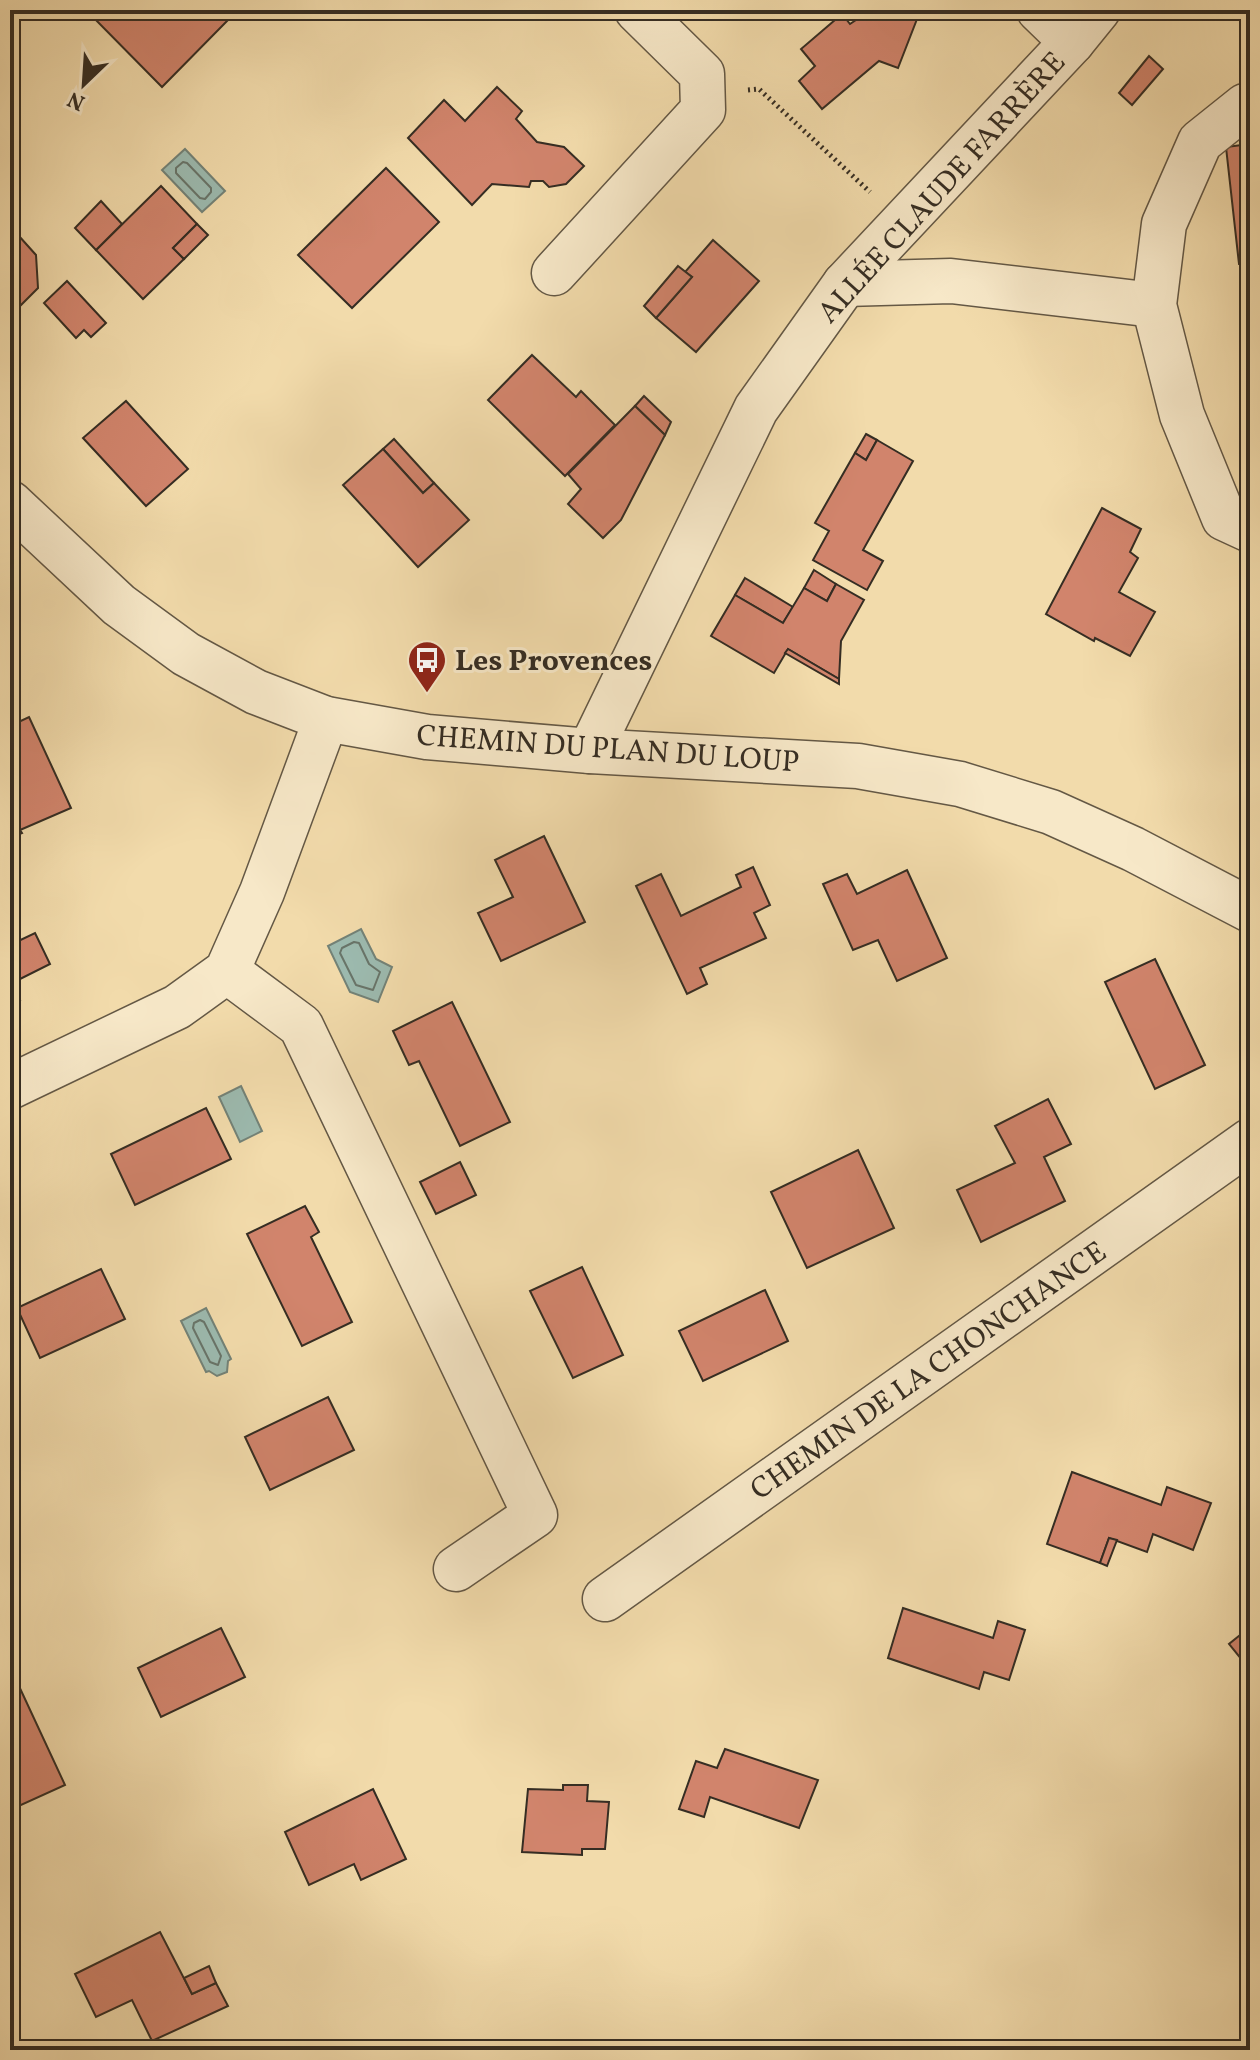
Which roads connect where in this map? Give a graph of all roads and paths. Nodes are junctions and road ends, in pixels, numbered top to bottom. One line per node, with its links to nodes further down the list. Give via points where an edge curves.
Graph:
1 (637, 10): 4 (street, via 702,74)
2 (1039, 10): 3 (street)
3 (1085, 26): 6 (street, ALLÉE CLAUDE FARRÈRE)
4 (702, 91): 6 (path, via 759,89); 7 (street, via 703,110)
5 (1250, 106): 9 (street, via 1200,142 1164,224)
6 (903, 222): 8 (street, ALLÉE CLAUDE FARRÈRE)
7 (554, 273)
8 (845, 284): 9 (street, via 951,281); 13 (street, ALLÉE CLAUDE FARRÈRE, via 756,409)
9 (1154, 305): 11 (street, via 1182,415 1224,518)
10 (10, 503): 12 (street, CHEMIN DU PLAN DU LOUP, via 119,605 186,654 256,692)
11 (1250, 530)
12 (326, 719): 13 (street, CHEMIN DU PLAN DU LOUP, via 427,737); 15 (street)
13 (590, 751): 14 (street, CHEMIN DU PLAN DU LOUP, via 858,766 960,784 1051,812)
14 (1250, 910)
15 (227, 971): 16 (street, via 177,1007); 18 (street, via 301,1026 535,1515)
16 (10, 1087)
17 (1250, 1141): 19 (street, CHEMIN DE LA CHONCHANCE)
18 (456, 1569)
19 (605, 1599)

